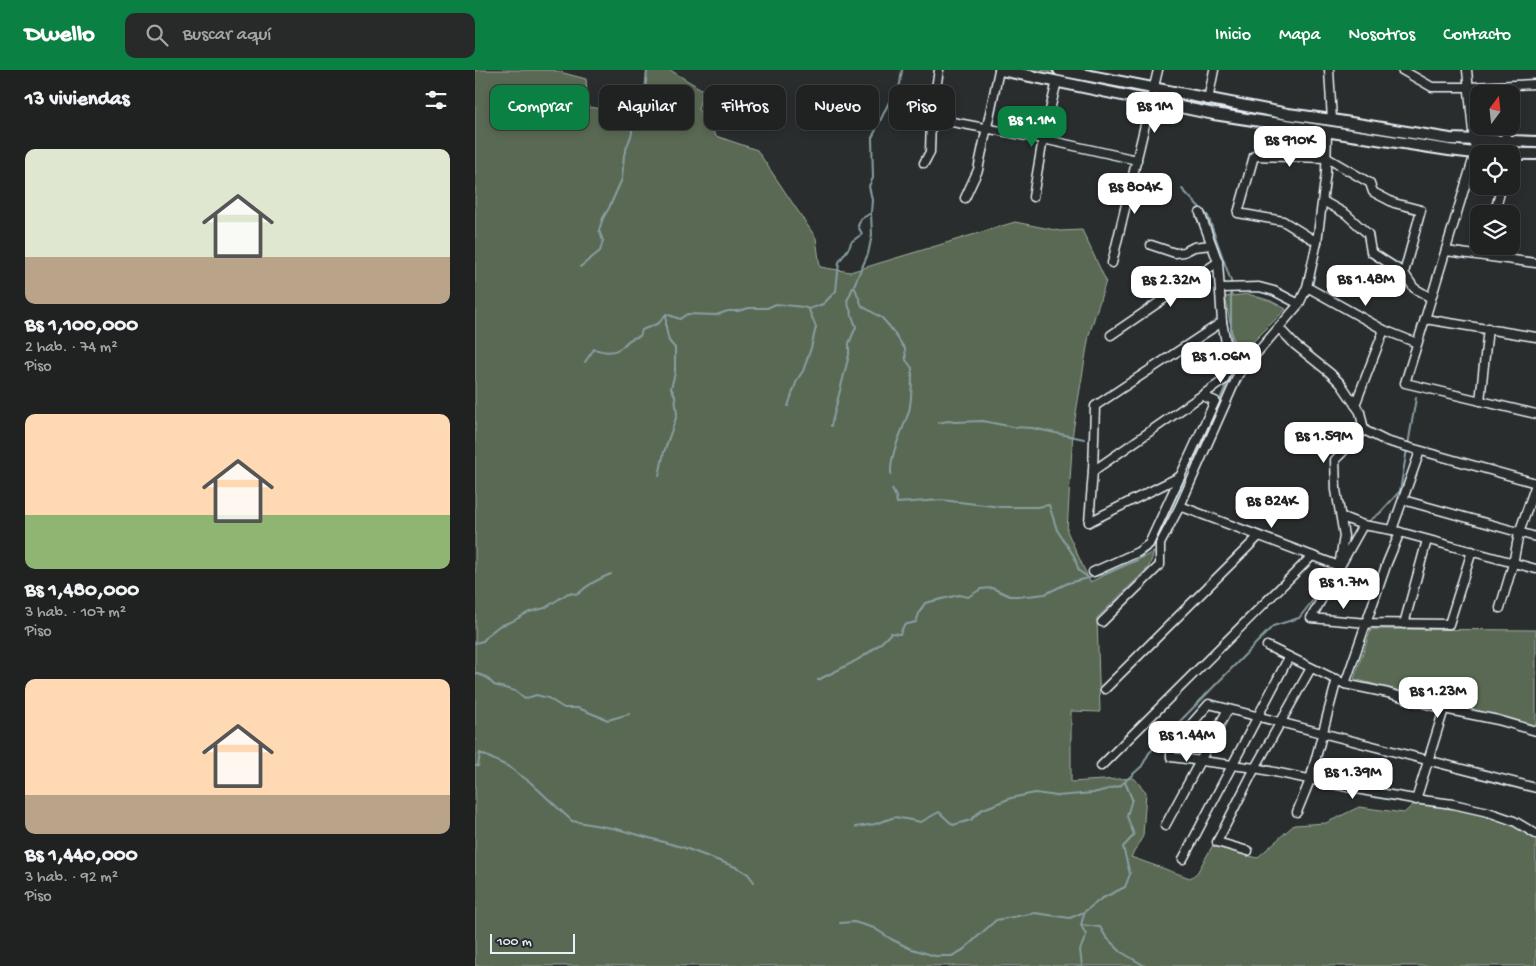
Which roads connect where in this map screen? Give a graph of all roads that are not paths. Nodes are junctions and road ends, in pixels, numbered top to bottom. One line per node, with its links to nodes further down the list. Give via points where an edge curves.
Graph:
1 (939, 70): 11 (street)
2 (1000, 70): 9 (main road); 19 (street)
3 (1060, 70): 14 (main road)
4 (1157, 70): 14 (street)
5 (1214, 70): 15 (street)
6 (1329, 70): 17 (street)
7 (1402, 70): 12 (street, via 1432,87)
8 (1467, 70): 12 (street)
9 (1057, 81): 16 (main road); 23 (street)
10 (1536, 84): 13 (street)
11 (936, 85)
12 (1469, 87): 24 (street)
13 (1520, 87)
14 (1154, 90): 15 (main road); 16 (street)
15 (1208, 100): 17 (main road)
16 (1151, 102): 21 (main road); 32 (street)
17 (1332, 120): 24 (main road)
18 (955, 123): 19 (street)
19 (986, 129): 23 (street); 36 (street, via 978,170)
20 (931, 130): 33 (street, via 930,152)
21 (1327, 131): 28 (main road); 31 (street)
22 (1506, 135): 25 (street)
23 (1043, 139): 32 (street); 35 (street)
24 (1473, 140): 25 (main road); 27 (street)
25 (1506, 141): 26 (main road)
26 (1536, 142)
27 (1474, 145)
28 (1470, 152)
29 (1520, 153): 30 (main road)
30 (1536, 154)
31 (1327, 158): 37 (street); 39 (street, via 1254,156 1239,213 1283,221); 47 (street, via 1370,183 1373,192 1394,203 1421,210)
32 (1137, 160): 45 (street)
33 (924, 163)
34 (1470, 170): 42 (street)
35 (1033, 197)
36 (965, 198)
37 (1323, 201): 39 (street); 47 (street, via 1346,214 1368,234 1371,252)
38 (1200, 213): 41 (street)
39 (1317, 242): 48 (street)
40 (1151, 245): 41 (street, via 1175,254)
41 (1211, 245): 44 (street)
42 (1446, 251): 43 (street); 50 (street)
43 (1482, 256): 46 (street)
44 (1218, 262): 49 (street); 57 (street)
45 (1112, 263)
46 (1536, 263)
47 (1404, 273): 50 (street, via 1414,288)
48 (1307, 287): 51 (street); 56 (street)
49 (1221, 288): 51 (street, via 1259,287); 53 (street)
50 (1431, 298): 52 (street)
51 (1299, 304): 54 (street)
52 (1425, 319): 55 (street); 59 (street)
53 (1222, 322): 60 (street, via 1231,363 1224,380); 66 (street, via 1095,406)
54 (1279, 328): 62 (street, via 1341,384); 67 (street, via 1238,375)
55 (1488, 328): 58 (street); 61 (street)
56 (1384, 330): 59 (street); 62 (street)
57 (1111, 335)
58 (1536, 337)
59 (1417, 343): 61 (street, via 1405,383)
60 (1203, 396): 66 (street); 68 (street, via 1215,401)
61 (1480, 401): 63 (street)
62 (1355, 405): 64 (street)
63 (1536, 414)
64 (1364, 430): 65 (street, via 1386,441); 72 (street, via 1335,460 1336,490)
65 (1420, 451): 69 (street); 70 (street)
66 (1093, 471): 68 (street, via 1089,522)
67 (1193, 473): 68 (street); 71 (street)
68 (1181, 476): 84 (street, via 1149,544)
69 (1536, 484): 75 (street)
70 (1403, 500): 74 (street); 75 (street)
71 (1180, 506): 76 (street); 86 (street, via 1160,544 1159,565)
72 (1342, 517): 73 (street); 82 (street, via 1344,536)
73 (1363, 525): 74 (street); 82 (street)
74 (1396, 531): 78 (street); 87 (street)
75 (1519, 532): 77 (street); 81 (street)
76 (1259, 536): 80 (street); 94 (street)
77 (1536, 537)
78 (1427, 540): 79 (street); 88 (street)
79 (1472, 551): 81 (street); 88 (street, via 1449,624)
80 (1313, 556): 82 (street); 104 (street)
81 (1513, 564): 83 (street); 85 (street)
82 (1339, 566): 87 (street, via 1311,618)
83 (1536, 569)
84 (1093, 572)
85 (1501, 608)
86 (1102, 622)
87 (1367, 623): 88 (street); 93 (street)
88 (1404, 624)
89 (1267, 646): 90 (street)
90 (1289, 657): 91 (street); 97 (street)
91 (1311, 668): 92 (street); 98 (street)
92 (1337, 679): 93 (street); 100 (street)
93 (1345, 684): 96 (street)
94 (1105, 689)
95 (1228, 709): 97 (street); 102 (street); 102 (street, via 1209,704 1173,744 1171,757)
96 (1444, 709): 99 (street); 101 (street)
97 (1257, 717): 98 (street); 103 (street)
98 (1280, 723): 100 (street); 105 (street)
99 (1536, 731)
100 (1322, 734): 101 (street); 106 (street)
101 (1428, 760): 107 (street); 108 (street)
102 (1201, 761): 103 (street); 110 (street)
103 (1232, 765): 105 (street); 113 (street)
104 (1101, 766)
105 (1255, 768): 106 (street); 112 (street, via 1217,842)
106 (1310, 780): 108 (street); 109 (street)
107 (1536, 788)
108 (1416, 800): 111 (street, via 1489,812)
109 (1297, 812)
110 (1165, 826)
111 (1536, 834)
112 (1248, 851)
113 (1183, 859)

